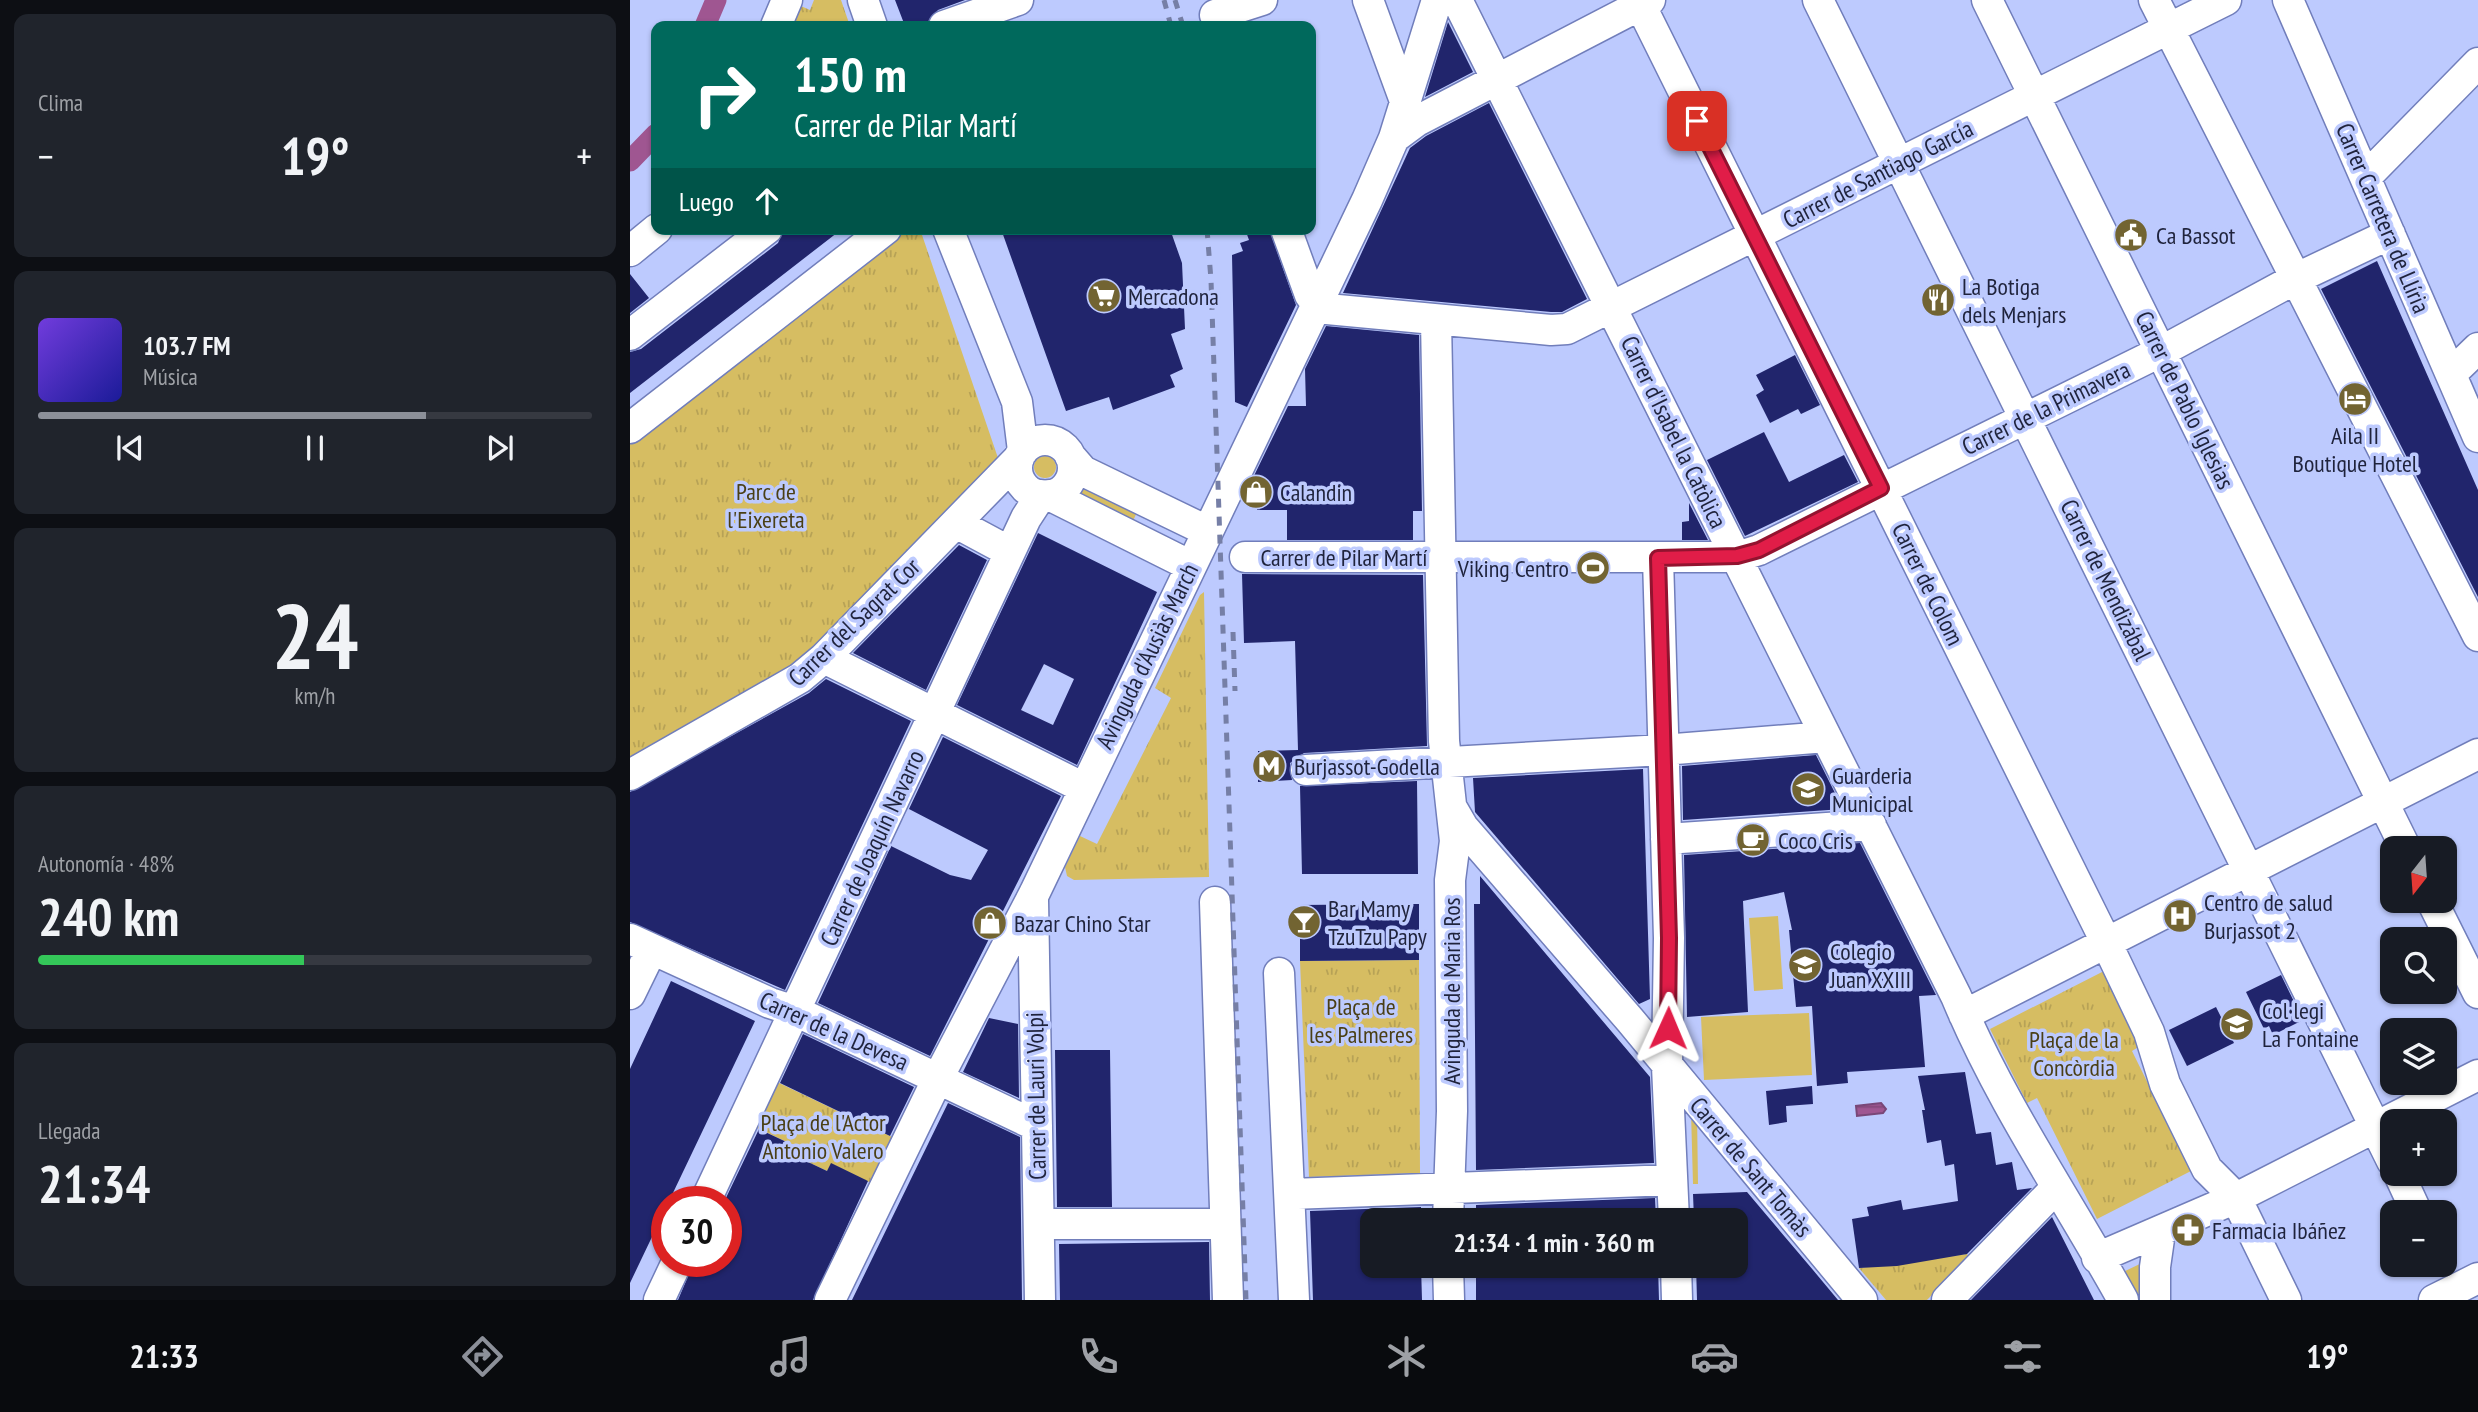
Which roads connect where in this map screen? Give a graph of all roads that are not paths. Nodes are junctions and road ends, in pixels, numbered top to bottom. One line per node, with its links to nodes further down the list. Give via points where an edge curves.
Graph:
1 (787, 0): 15 (street)
2 (863, 0): 16 (street)
3 (1018, 0): 17 (street)
4 (1262, 0): 14 (street)
5 (1368, 0): 22 (street)
6 (1437, 0): 22 (street, Avinguda d'Ausiàs March)
7 (1457, 0): 20 (street, Carrer d'Isabel la Catòlica)
8 (1818, 0): 24 (street, Carrer de Mendizábal)
9 (1987, 0): 21 (street, Carrer de Pablo Iglesias)
10 (2154, 0): 18 (street)
11 (2226, 0): 18 (street, Carrer de Santiago García)
12 (2288, 0): 25 (street, Carrer Carretera de Llíria)
13 (1643, 2): 20 (street); 32 (street, Carrer de Colom)
14 (1215, 14)
15 (778, 21)
16 (870, 21)
17 (958, 21)
18 (2167, 28): 21 (street, Carrer de Santiago García); 34 (street)
19 (2478, 63): 25 (street)
20 (1497, 81): 23 (street, via 1417,121); 36 (street, Carrer d'Isabel la Catòlica)
21 (2032, 95): 24 (street, Carrer de Santiago García); 40 (street, Carrer de Pablo Iglesias)
22 (1405, 101): 23 (street, Avinguda d'Ausiàs March)
23 (1394, 138): 35 (street, Avinguda d'Ausiàs March)
24 (1899, 166): 32 (street, Carrer de Santiago García); 43 (street, Carrer de Mendizábal)
25 (2366, 177): 27 (street, Carrer Carretera de Llíria)
26 (651, 234): 33 (street)
27 (2390, 234): 34 (street, Carrer de la Primavera); 41 (street, Carrer Carretera de Llíria)
28 (759, 235): 38 (street)
29 (878, 235): 44 (street)
30 (950, 235): 42 (street)
31 (1288, 235): 35 (street)
32 (1754, 237): 36 (street, Carrer de Santiago García); 48 (street, Carrer de Colom)
33 (630, 250)
34 (2297, 278): 40 (street, Carrer de la Primavera); 58 (street)
35 (1317, 305): 37 (street, Carrer de Santiago García); 51 (street, Avinguda d'Ausiàs March)
36 (1612, 307): 37 (street, Carrer de Santiago García, via 1559,330); 53 (street, Carrer d'Isabel la Catòlica)
37 (1436, 320): 55 (street, Avinguda de Maria Ros)
38 (630, 335)
39 (2478, 348): 41 (street)
40 (2162, 351): 43 (street, Carrer de la Primavera); 68 (street, Carrer de Pablo Iglesias)
41 (2451, 374): 45 (street, Carrer Carretera de Llíria)
42 (1017, 402): 46 (street); 47 (street)
43 (2027, 418): 48 (street, Carrer de la Primavera); 75 (street, Carrer de Mendizábal)
44 (630, 428)
45 (2478, 437)
46 (1064, 450): 47 (street, via 1050,440 1035,442); 49 (street, via 1073,466 1069,481 1064,488); 51 (street, via 1083,471)
47 (1021, 455): 49 (street, via 1021,482); 50 (street, Carrer del Sagrat Cor)
48 (1881, 488): 53 (street, Carrer de la Primavera, via 1759,550); 79 (street, Carrer de Colom)
49 (1045, 495): 52 (street, Carrer de Joaquín Navarro, via 1034,502); 57 (street)
50 (956, 523): 52 (street); 59 (street, Carrer del Sagrat Cor)
51 (1207, 531): 57 (street, Avinguda d'Ausiàs March)
52 (1010, 552): 60 (street, Carrer de Joaquín Navarro)
53 (1737, 556): 56 (street, Carrer de Pilar Martí); 61 (street, Carrer d'Isabel la Catòlica)
54 (1245, 557): 55 (street, Carrer de Pilar Martí)
55 (1442, 557): 56 (street, Carrer de Pilar Martí); 64 (street, Avinguda de Maria Ros)
56 (1658, 558): 62 (street)
57 (1191, 566): 67 (street, Avinguda d'Ausiàs March)
58 (2478, 636)
59 (824, 658): 60 (street); 66 (street, Carrer del Sagrat Cor, via 780,692)
60 (935, 715): 67 (street); 85 (street, Carrer de Joaquín Navarro)
61 (1826, 737): 62 (street); 70 (street, Carrer d'Isabel la Catòlica)
62 (1663, 750): 64 (street); 72 (street)
63 (2478, 754): 68 (street)
64 (1448, 762): 65 (street); 69 (street, Avinguda de Maria Ros)
65 (1306, 770)
66 (630, 775)
67 (1084, 788): 76 (street, Avinguda d'Ausiàs March)
68 (2382, 800): 71 (street, Carrer de Pablo Iglesias); 75 (street)
69 (1452, 808): 73 (street, Carrer de Sant Tomàs); 74 (street, Avinguda de Maria Ros)
70 (1871, 825): 72 (street); 86 (street, Carrer d'Isabel la Catòlica)
71 (2400, 836)
72 (1666, 839): 84 (street)
73 (1490, 856): 74 (street, via 1468,852); 87 (street, Carrer de Sant Tomàs)
74 (1453, 864): 96 (street, Avinguda de Maria Ros)
75 (2249, 872): 79 (street); 92 (street, Carrer de Mendizábal)
76 (1035, 892): 90 (street, Avinguda d'Ausiàs March); 91 (street, Carrer de Lauri Volpi)
77 (1215, 902): 103 (street)
78 (2438, 914): 82 (street)
79 (2106, 942): 86 (street); 99 (street, via 2149,1032 2165,1084 2207,1169)
80 (641, 944): 83 (street); 85 (street, Carrer de la Devesa)
81 (1279, 973): 98 (street)
82 (2478, 993)
83 (630, 994)
84 (1668, 1008): 87 (street, via 1649,1024); 88 (street)
85 (795, 1011): 90 (street, Carrer de la Devesa); 95 (street, Carrer de Joaquín Navarro)
86 (1964, 1015): 97 (street)
87 (1630, 1020): 88 (street, Carrer de Sant Tomàs)
88 (1667, 1066): 94 (street); 116 (street, Carrer de Sant Tomàs)
89 (2478, 1075): 92 (street)
90 (938, 1078): 91 (street, Carrer de la Devesa); 110 (street, Avinguda d'Ausiàs March)
91 (1037, 1126): 102 (street, Carrer de Lauri Volpi)
92 (2376, 1127): 93 (street, Carrer de Mendizábal); 99 (street)
93 (2380, 1136)
94 (1672, 1180): 96 (street); 101 (street)
95 (713, 1186)
96 (1448, 1187): 98 (street); 100 (street, Avinguda de Maria Ros)
97 (2056, 1189): 105 (street); 117 (street)
98 (1291, 1194): 113 (street)
99 (2236, 1198): 104 (street); 120 (street)
100 (1448, 1208)
101 (1673, 1208)
102 (1039, 1224): 103 (street); 111 (street, Carrer de Lauri Volpi)
103 (1225, 1224): 112 (street)
104 (2160, 1232): 105 (street); 119 (street)
105 (2090, 1247): 118 (street)
106 (670, 1277): 109 (street)
107 (1448, 1278): 114 (street)
108 (1676, 1278): 115 (street)
109 (659, 1300)
110 (831, 1300)
111 (1040, 1300)
112 (1228, 1300)
113 (1294, 1300)
114 (1449, 1300)
115 (1677, 1300)
116 (1862, 1300)
117 (1947, 1300)
118 (2123, 1300)
119 (2155, 1300)
120 (2286, 1300)

